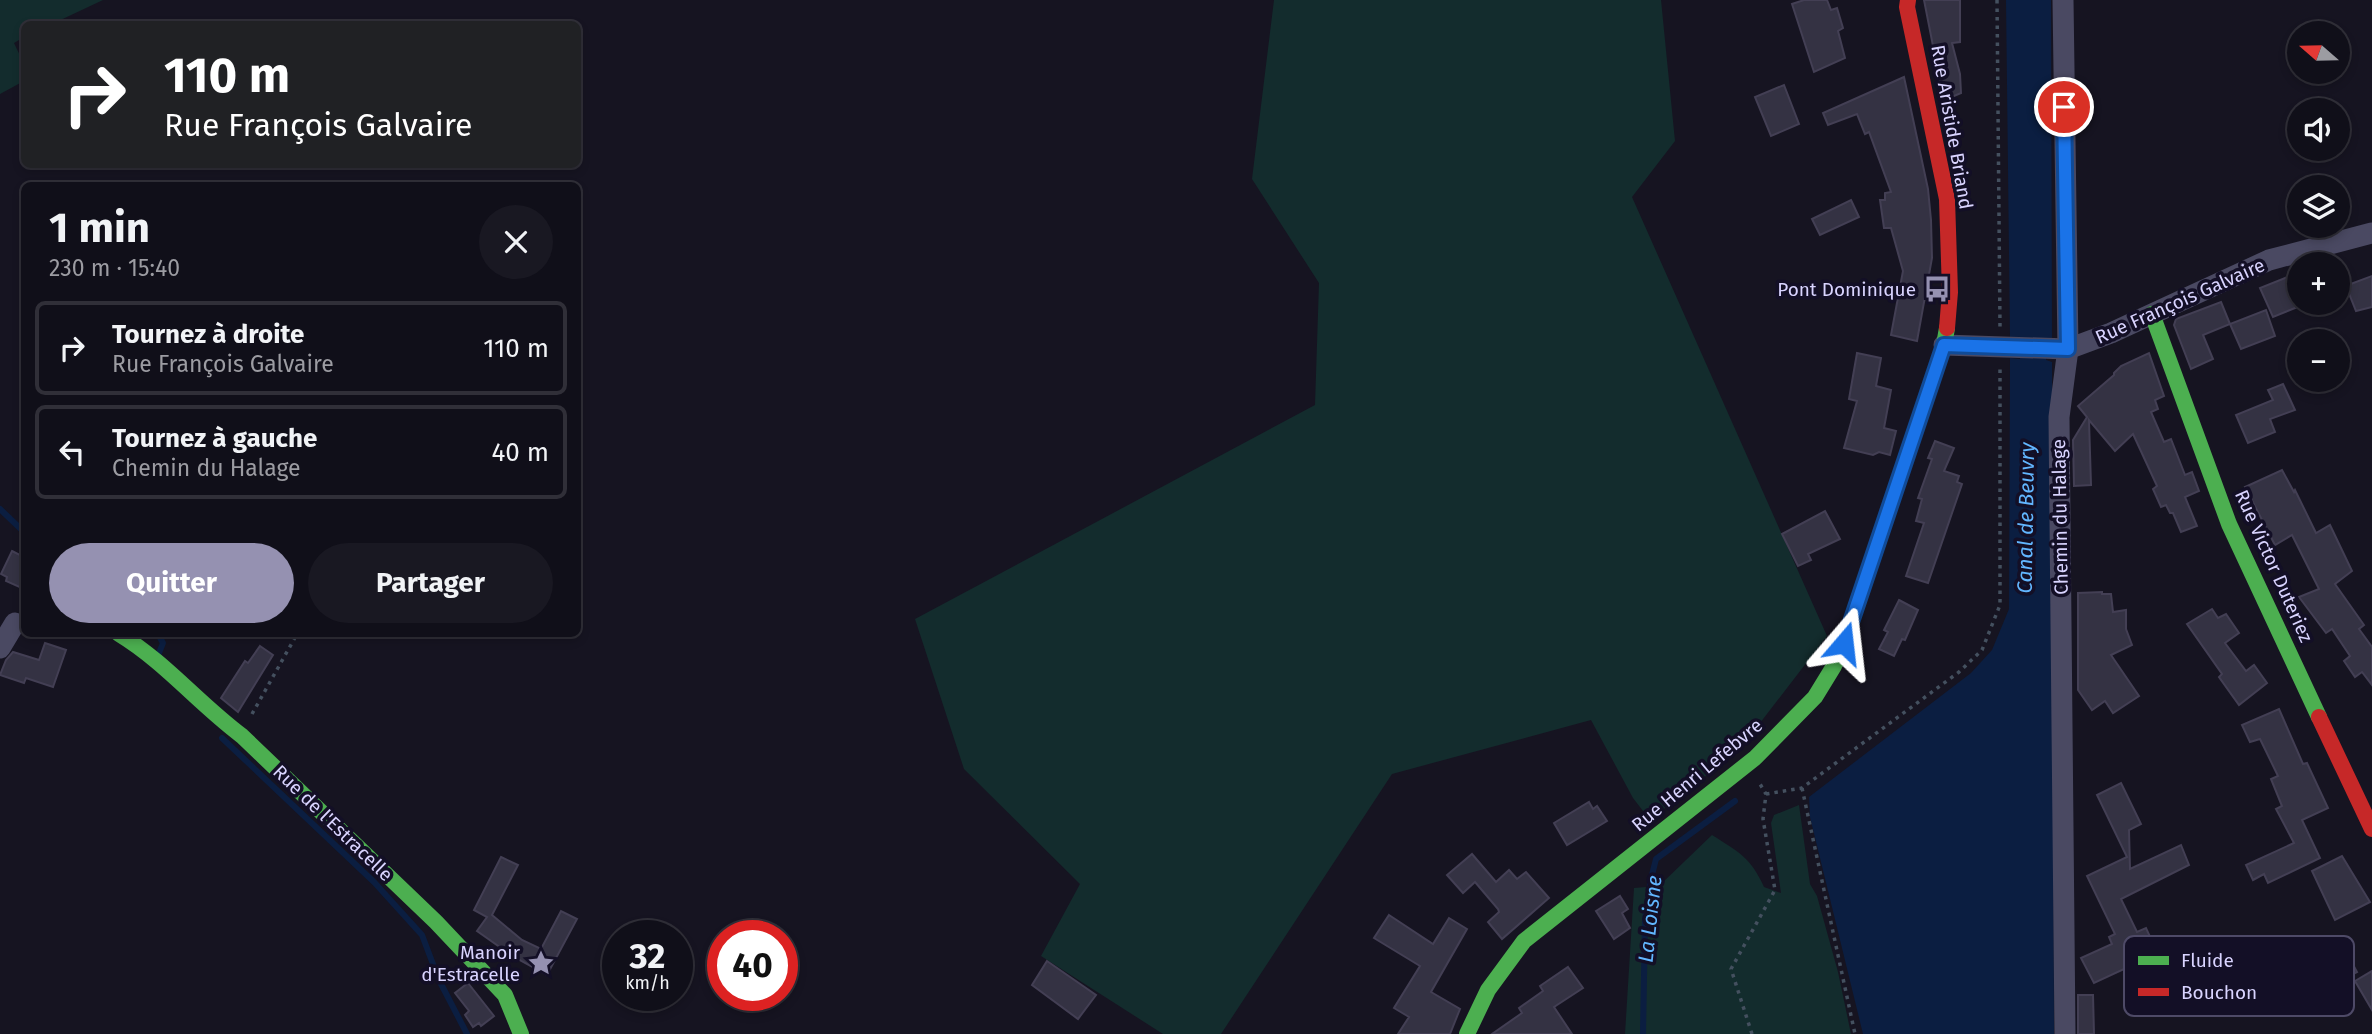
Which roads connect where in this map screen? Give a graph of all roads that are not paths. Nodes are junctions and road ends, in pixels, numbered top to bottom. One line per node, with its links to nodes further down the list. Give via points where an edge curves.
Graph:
1 (1908, 0): 5 (street, Rue Aristide Briand, via 1947,199 1951,292)
2 (2063, 0): 6 (street, Chemin du Halage)
3 (2372, 233): 4 (street, Rue François Galvaire, via 2269,260)
4 (2152, 314): 6 (street, Rue François Galvaire); 10 (street, Rue Victor Duteriez, via 2229,524)
5 (1944, 345): 6 (street, Rue François Galvaire); 12 (street, Rue Henri Lefebvre, via 1844,643 1815,697 1748,763 1524,941 1488,990)
6 (2061, 349): 13 (street, Chemin du Halage)
7 (13, 617): 9 (street)
8 (125, 637): 11 (street, Rue de l'Estracelle, via 142,646 224,724 243,736 436,922 505,995)
9 (0, 648)
10 (2372, 829)
11 (521, 1034)
12 (1467, 1034)
13 (2064, 1034)

